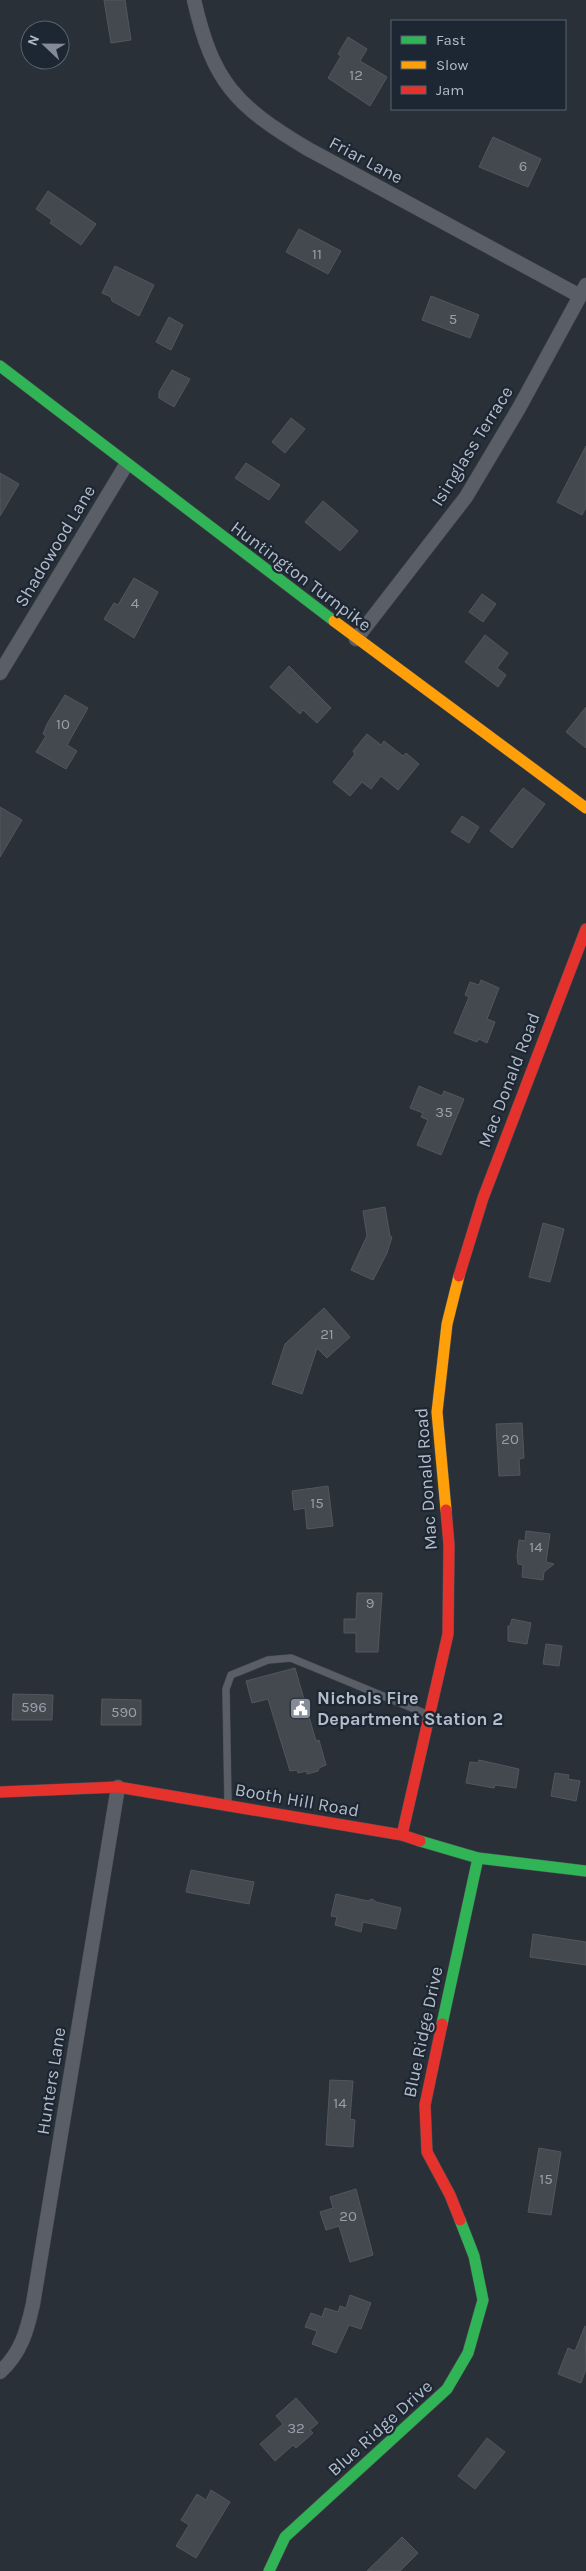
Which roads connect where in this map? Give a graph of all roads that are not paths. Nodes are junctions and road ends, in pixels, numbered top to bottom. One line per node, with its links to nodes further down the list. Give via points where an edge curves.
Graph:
1 (194, 0): 2 (street, Friar Lane, via 212,61 243,105 270,127)
2 (583, 290): 5 (street, Isinglass Terrace, via 466,497)
3 (0, 366): 4 (street, Huntington Turnpike)
4 (126, 465): 5 (street, Huntington Turnpike); 6 (street, Shadowood Lane)
5 (356, 640): 7 (street, Huntington Turnpike)
6 (0, 673)
7 (586, 808)
8 (586, 929): 9 (street, Mac Donald Road, via 483,1198 447,1324 437,1412 449,1545 450,1599 448,1634)
9 (429, 1715): 12 (lane, via 291,1658 268,1660 231,1675 226,1689); 13 (street, Mac Donald Road)
10 (118, 1787): 11 (street, Booth Hill Road); 12 (street, Booth Hill Road); 16 (street, Hunters Lane, via 33,2304 20,2349)
11 (0, 1792)
12 (228, 1806): 13 (street, Booth Hill Road)
13 (402, 1835): 14 (street, Booth Hill Road)
14 (478, 1858): 15 (street, Booth Hill Road); 17 (street, Blue Ridge Drive, via 425,2105 428,2152 450,2195 474,2256 483,2300 468,2353 447,2389 285,2537)
15 (586, 1871)
16 (0, 2372)
17 (268, 2571)

